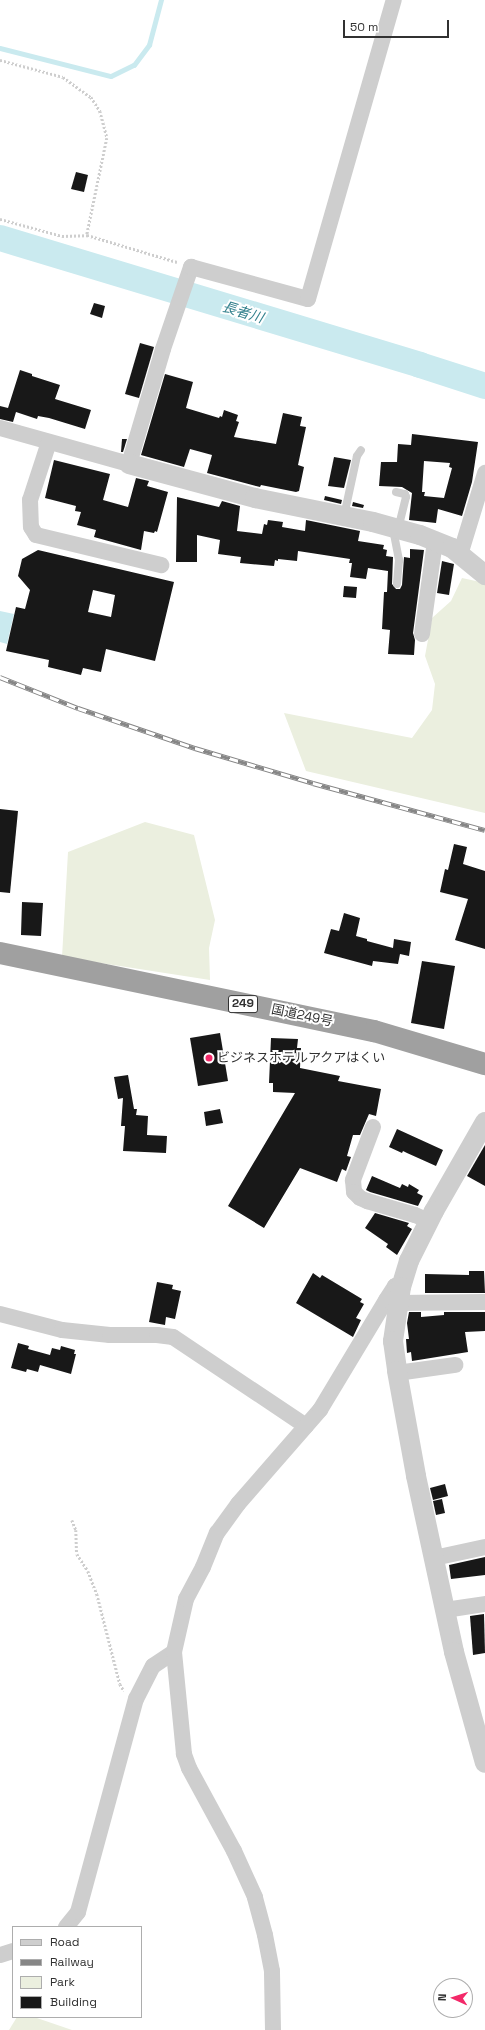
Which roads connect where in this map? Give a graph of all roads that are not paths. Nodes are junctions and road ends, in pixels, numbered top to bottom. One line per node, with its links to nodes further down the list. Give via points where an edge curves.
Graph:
1 (394, 0): 5 (street, via 308,299 191,267)
2 (0, 428): 3 (street)
3 (49, 442): 5 (street); 12 (street, via 30,500 31,527 36,535)
4 (361, 450): 8 (lane, via 357,456)
5 (129, 464): 8 (street, via 255,498)
6 (485, 473): 11 (street)
7 (396, 492): 9 (lane, via 405,494 406,497)
8 (344, 516): 9 (street)
9 (395, 528): 10 (street); 14 (lane, via 399,560)
10 (435, 541): 11 (street, via 452,548); 15 (street)
11 (460, 555): 13 (street)
12 (161, 566)
13 (485, 575)
14 (397, 584)
15 (422, 634)
16 (0, 953): 17 (highway, 国道249号 / 249, via 374,1031)
17 (485, 1064)
18 (485, 1122): 20 (street)
19 (372, 1127): 20 (street, via 353,1180 354,1192 360,1198)
20 (429, 1221): 21 (street, via 409,1261)
21 (399, 1295): 22 (street); 25 (street, via 393,1341); 26 (street, via 395,1286 320,1410)
22 (485, 1302)
23 (0, 1314): 26 (street, via 62,1330 110,1336 173,1337)
24 (454, 1365): 25 (street)
25 (397, 1373): 28 (street)
26 (306, 1426): 31 (street, via 238,1504 217,1533 186,1599)
27 (485, 1546): 28 (street)
28 (434, 1558): 30 (street)
29 (485, 1604): 30 (street)
30 (445, 1610): 32 (street)
31 (174, 1652): 33 (street, via 153,1666 136,1699 78,1912); 36 (street, via 184,1754 255,1897 265,1934 272,1971)
32 (485, 1762)
33 (67, 1926)
34 (12, 1951): 35 (street)
35 (0, 1955)
36 (272, 2030)

